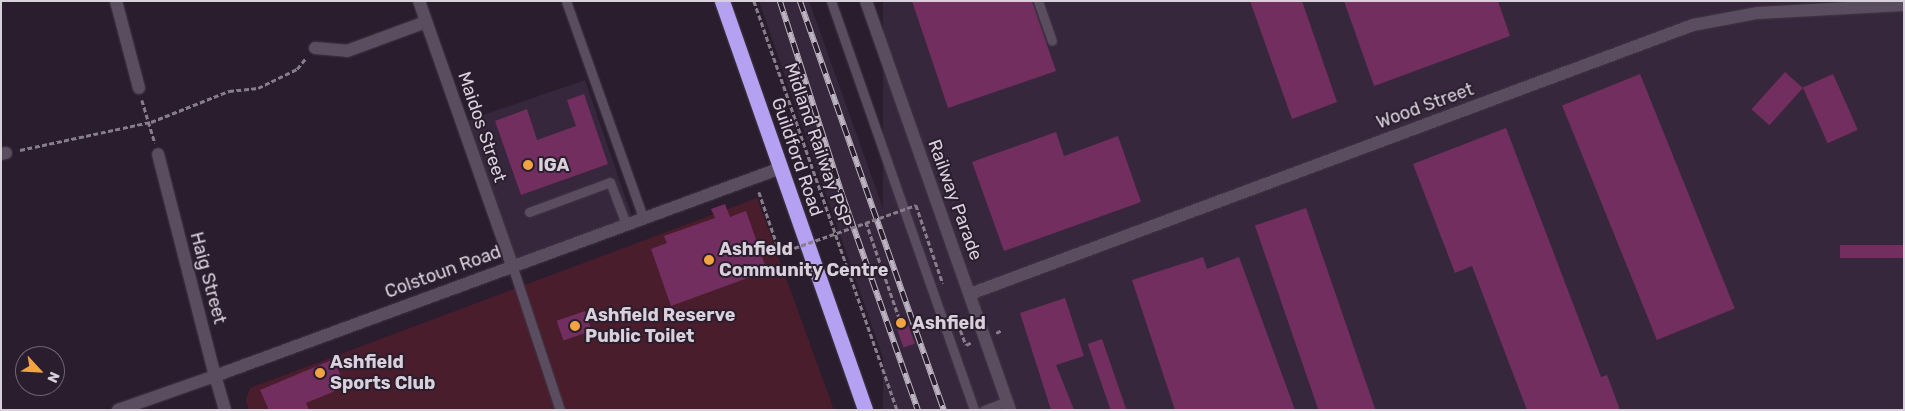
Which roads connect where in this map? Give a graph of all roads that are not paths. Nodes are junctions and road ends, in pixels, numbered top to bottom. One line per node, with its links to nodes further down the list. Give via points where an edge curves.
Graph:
1 (116, 1): 12 (street)
2 (419, 1): 9 (street, Maidos Street)
3 (566, 1): 16 (lane)
4 (722, 1): 14 (highway, Guildford Road)
5 (866, 1): 19 (street, Railway Parade)
6 (1038, 1): 10 (lane)
7 (834, 2): 26 (lane)
8 (1904, 5): 19 (street, Wood Street, via 1758,13 1693,25)
9 (426, 22): 11 (street, via 347,51); 18 (street, Maidos Street)
10 (1052, 40)
11 (315, 48)
12 (139, 88)
13 (158, 154): 20 (street, Haig Street)
14 (781, 168): 16 (street, Colstoun Road); 25 (highway, Guildford Road)
15 (529, 212): 17 (lane, via 610,182)
16 (643, 217): 17 (street, Colstoun Road)
17 (626, 224): 18 (street, Colstoun Road)
18 (512, 265): 20 (street, Colstoun Road); 24 (lane)
19 (970, 294): 21 (street, Railway Parade)
20 (215, 376): 22 (street, Colstoun Road); 23 (street, Haig Street)
21 (1009, 406): 27 (lane)
22 (118, 410)
23 (224, 410)
24 (560, 410)
25 (866, 410)
26 (974, 410)
27 (984, 410)

